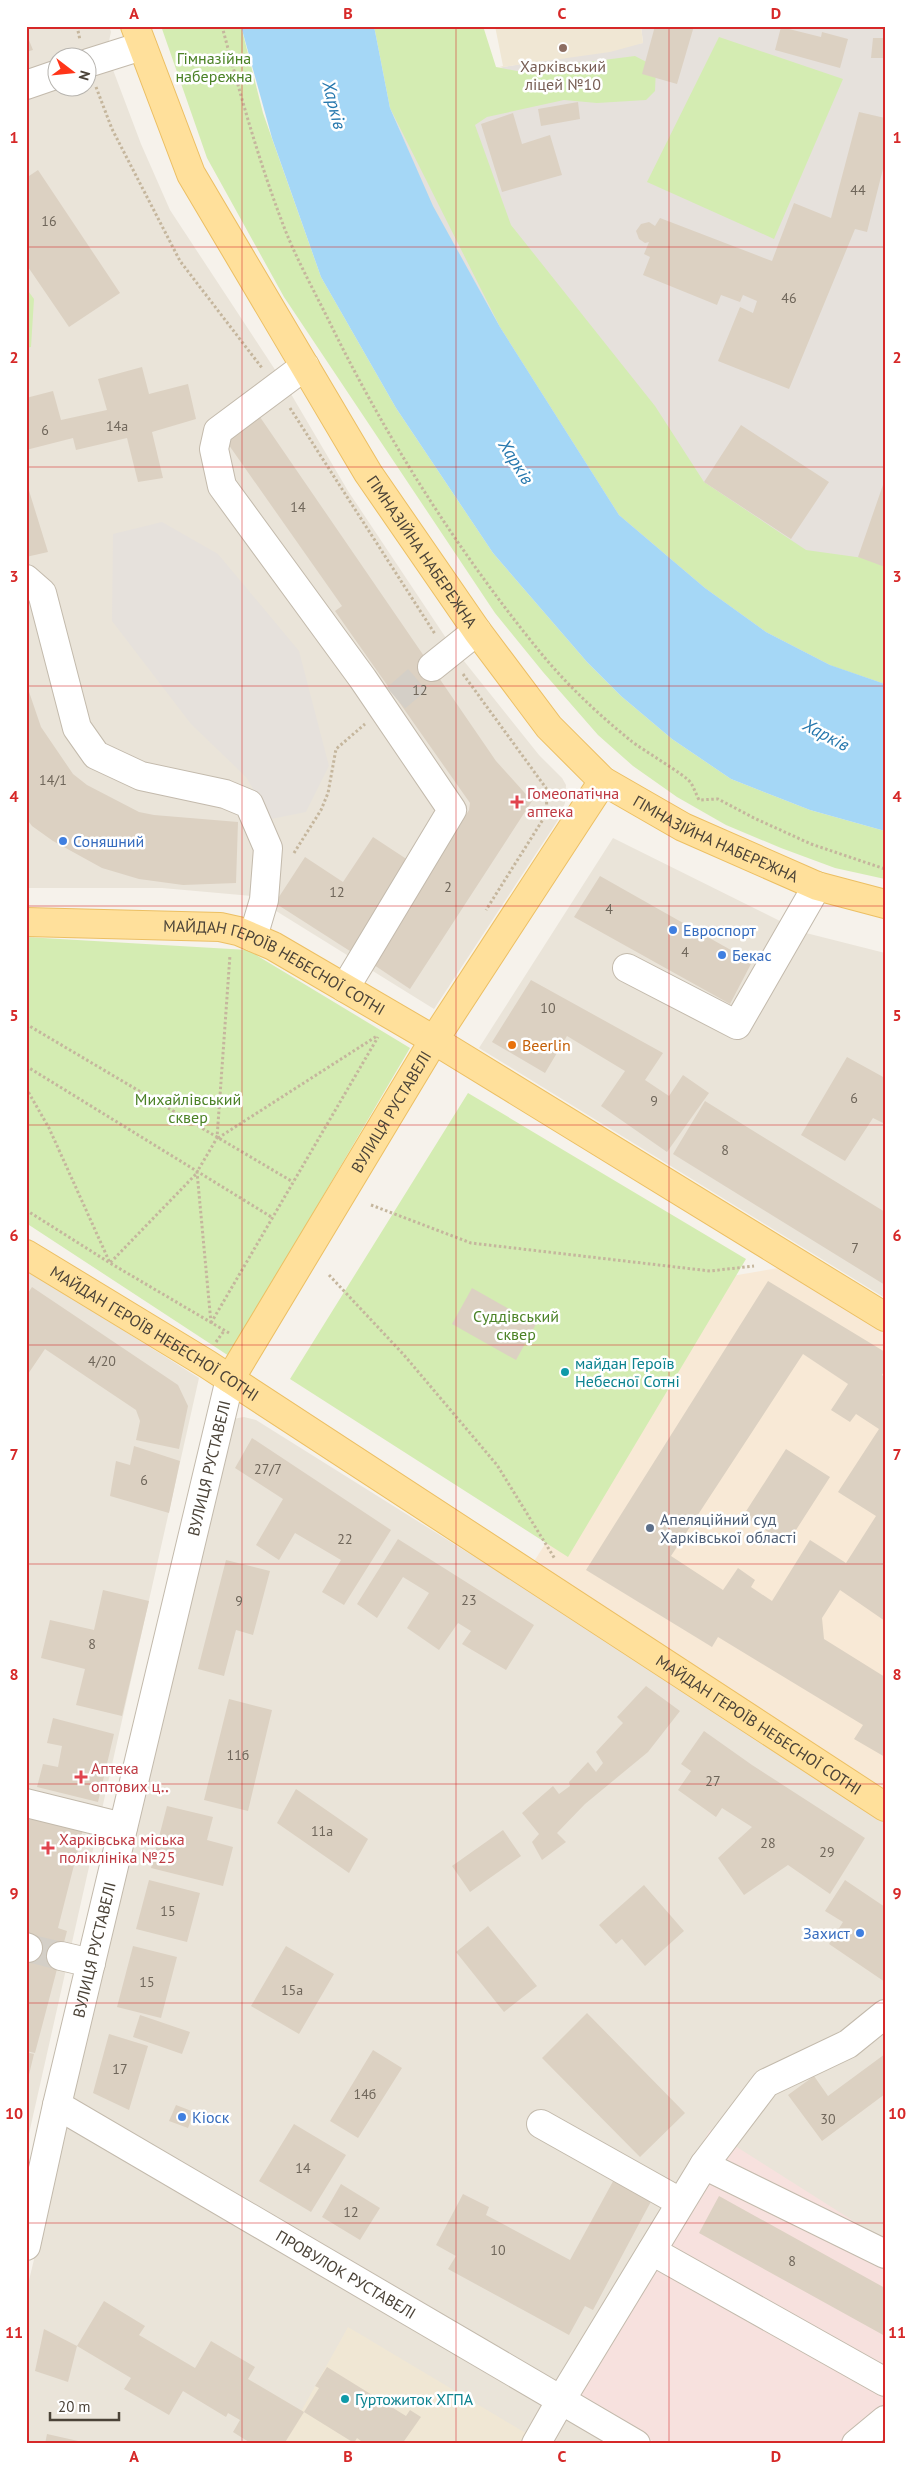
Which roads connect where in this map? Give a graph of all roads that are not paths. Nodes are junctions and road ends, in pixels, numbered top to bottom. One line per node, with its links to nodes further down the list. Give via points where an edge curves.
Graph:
1 (139, 36): 2 (street); 5 (main road, ГІМНАЗІЙНА НАБЕРЕЖНА, via 191,174)
2 (98, 68)
3 (48, 77): 4 (street)
4 (26, 85)
5 (305, 366): 7 (main road, ГІМНАЗІЙНА НАБЕРЕЖНА, via 368,473); 15 (street, via 218,431 214,449 222,486 390,704 452,810)
6 (26, 579): 13 (street, via 42,593 77,728 96,755 141,776 225,794 249,804 268,848 264,900)
7 (477, 631): 8 (street); 9 (main road, ГІМНАЗІЙНА НАБЕРЕЖНА, via 549,726)
8 (440, 660)
9 (603, 781): 10 (main road, ГІМНАЗІЙНА НАБЕРЕЖНА, via 683,827); 16 (main road, ВУЛИЦЯ РУСТАВЕЛІ)
10 (817, 886): 11 (main road, ГІМНАЗІЙНА НАБЕРЕЖНА); 14 (street, via 737,1025)
11 (885, 904)
12 (26, 922): 13 (main road, МАЙДАН ГЕРОЇВ НЕБЕСНОЇ СОТНІ, via 220,927)
13 (253, 937): 15 (main road, МАЙДАН ГЕРОЇВ НЕБЕСНОЇ СОТНІ)
14 (627, 968)
15 (345, 988): 16 (main road, МАЙДАН ГЕРОЇВ НЕБЕСНОЇ СОТНІ)
16 (434, 1040): 18 (main road, МАЙДАН ГЕРОЇВ НЕБЕСНОЇ СОТНІ); 19 (main road, ВУЛИЦЯ РУСТАВЕЛІ)
17 (26, 1254): 19 (main road, МАЙДАН ГЕРОЇВ НЕБЕСНОЇ СОТНІ)
18 (885, 1317)
19 (230, 1379): 21 (main road, МАЙДАН ГЕРОЇВ НЕБЕСНОЇ СОТНІ); 22 (street, ВУЛИЦЯ РУСТАВЕЛІ)
20 (26, 1804): 22 (street)
21 (885, 1808)
22 (123, 1827): 24 (street, ВУЛИЦЯ РУСТАВЕЛІ)
23 (61, 1956): 24 (street)
24 (91, 1964): 26 (street, ВУЛИЦЯ РУСТАВЕЛІ)
25 (885, 2014): 28 (street, via 848,2044 766,2083)
26 (57, 2105): 30 (street, ВУЛИЦЯ РУСТАВЕЛІ); 34 (street, ПРОВУЛОК РУСТАВЕЛІ)
27 (542, 2124): 29 (street)
28 (704, 2165): 29 (street); 32 (street)
29 (680, 2202): 31 (street)
30 (26, 2246)
31 (652, 2252): 33 (street); 34 (street)
32 (885, 2254)
33 (885, 2382)
34 (561, 2400): 36 (street); 37 (street, ПРОВУЛОК РУСТАВЕЛІ)
35 (885, 2420): 38 (street)
36 (536, 2444)
37 (636, 2444)
38 (856, 2444)

